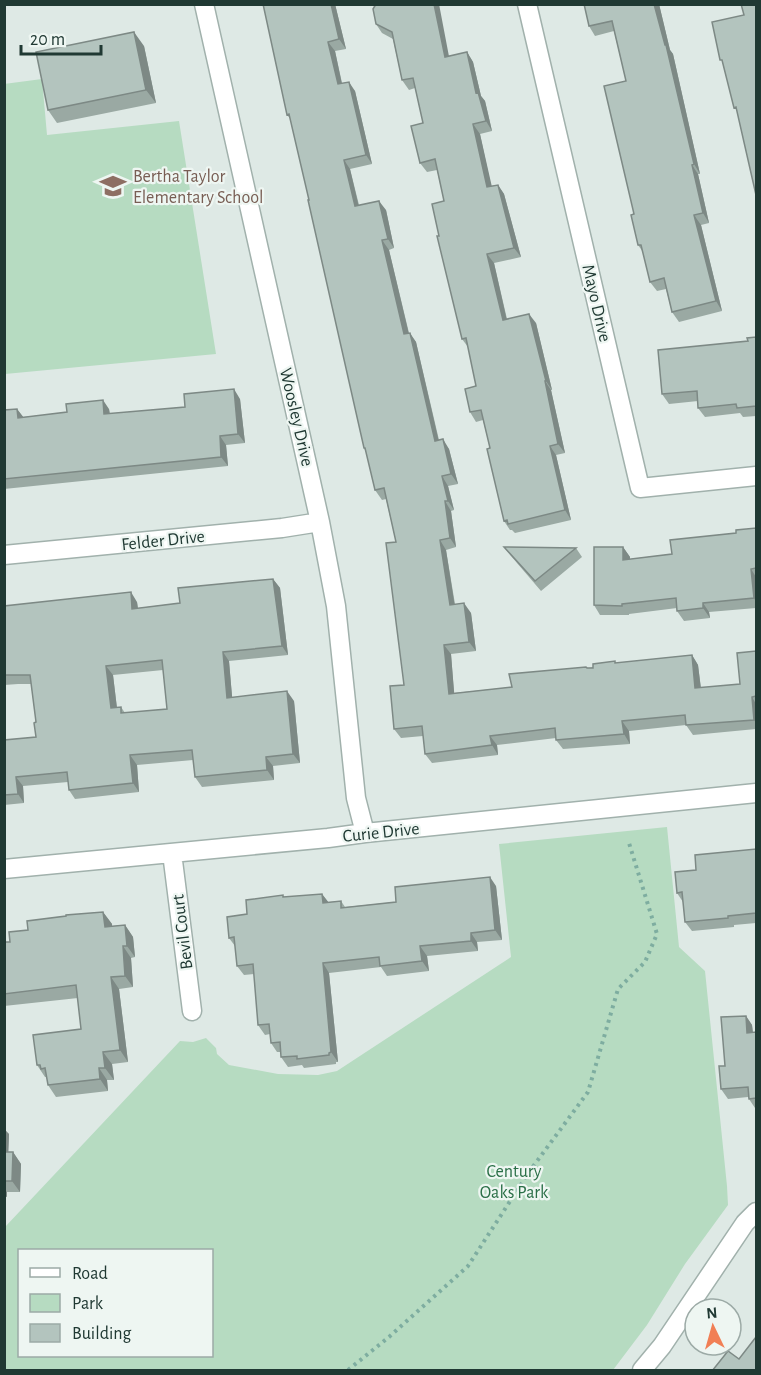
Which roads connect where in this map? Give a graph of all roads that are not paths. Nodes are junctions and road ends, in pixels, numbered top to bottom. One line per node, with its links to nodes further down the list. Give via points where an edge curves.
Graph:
1 (204, 4): 4 (street, Woosley Drive)
2 (527, 4): 3 (street, Mayo Drive, via 640,488)
3 (756, 476)
4 (320, 522): 5 (street, Felder Drive); 7 (street, Woosley Drive, via 336,606 356,798)
5 (4, 555)
6 (756, 793): 7 (street, Curie Drive)
7 (365, 833): 8 (street, Curie Drive)
8 (172, 853): 9 (street, Curie Drive); 10 (street, Bevil Court)
9 (4, 869)
10 (192, 1011)
11 (756, 1212): 12 (street, via 744,1223)
12 (642, 1371)

